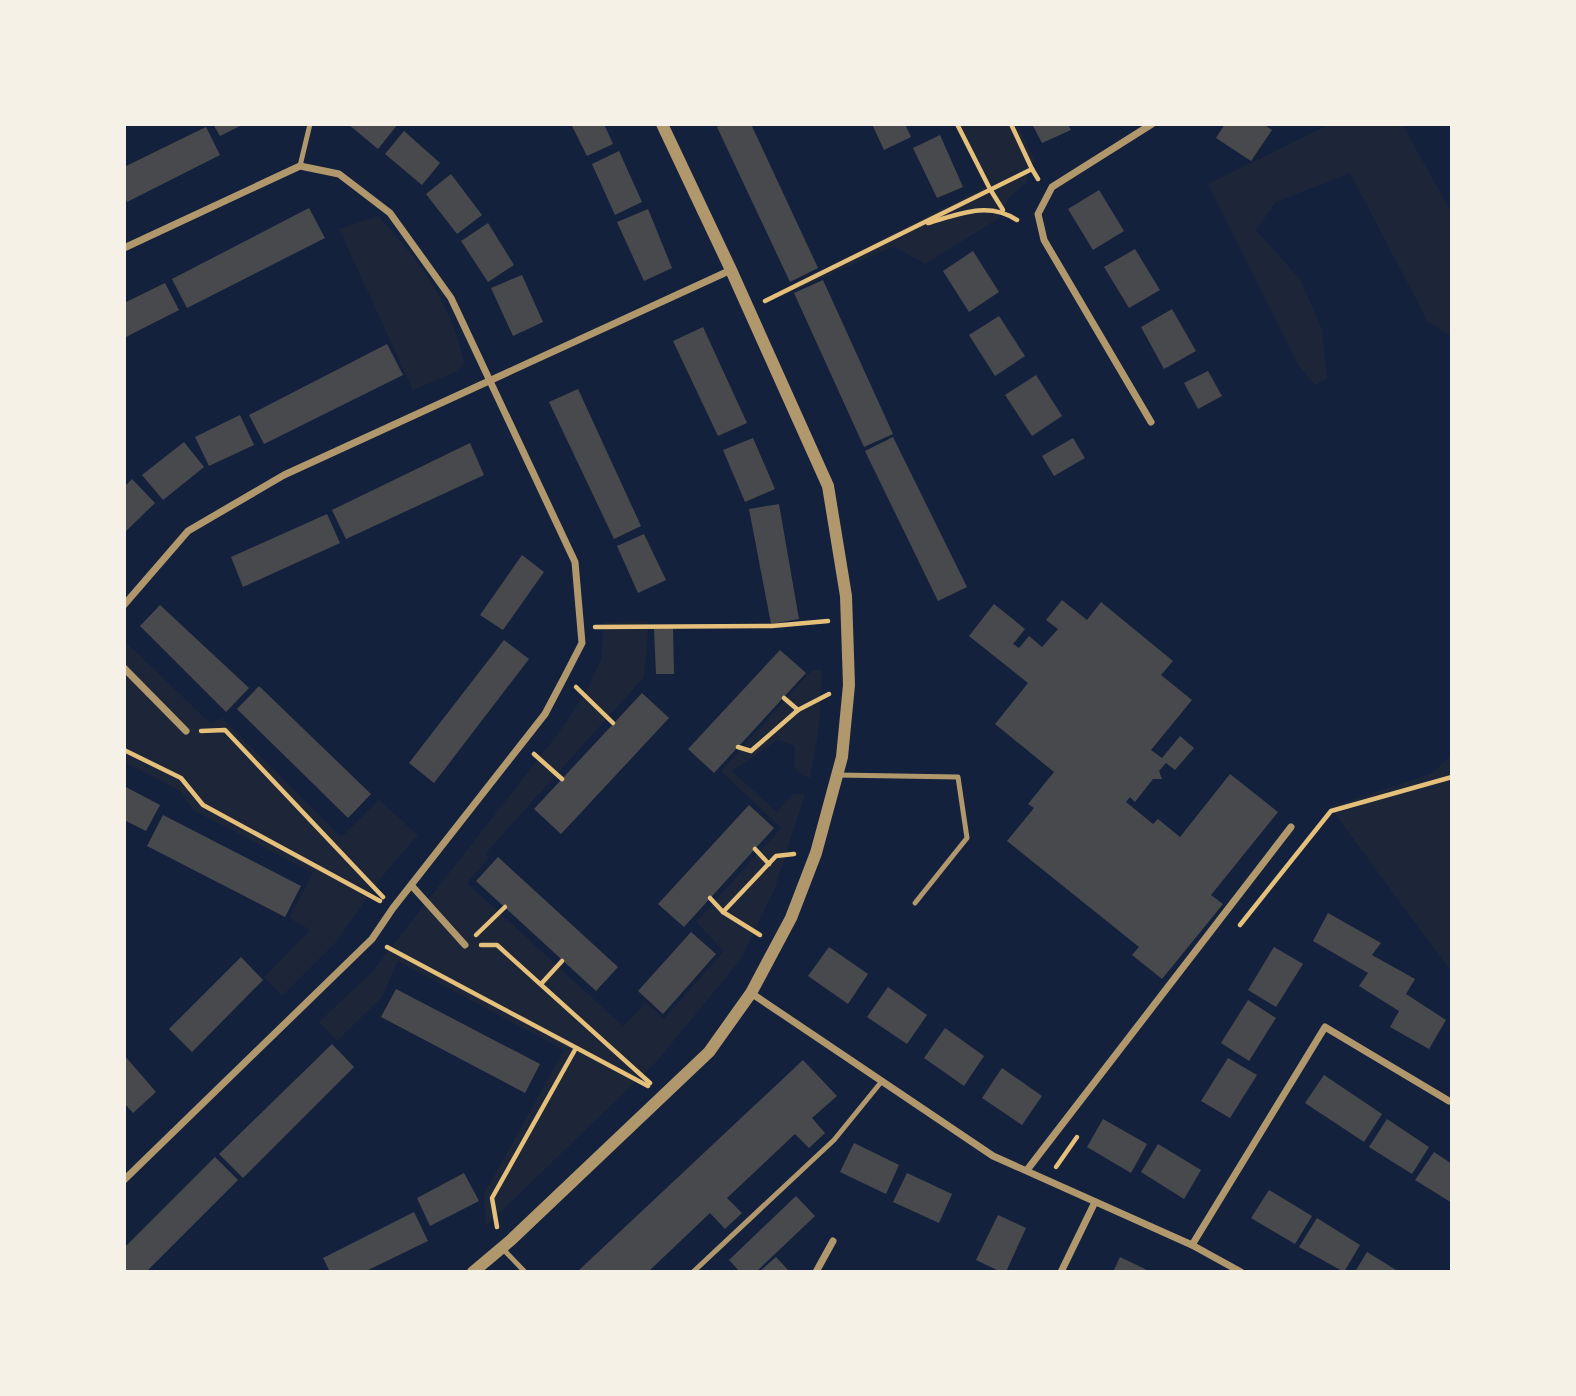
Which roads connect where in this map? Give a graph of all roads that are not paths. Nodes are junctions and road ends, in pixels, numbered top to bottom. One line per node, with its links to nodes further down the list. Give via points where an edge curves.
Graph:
1 (310, 124): 4 (lane)
2 (662, 124): 6 (street)
3 (1152, 124): 8 (street, via 1052,187 1038,214 1044,240)
4 (300, 166): 5 (street); 7 (street, via 339,174 390,213 451,298)
5 (124, 248)
6 (731, 270): 7 (street); 12 (street, via 828,486 847,619 849,685)
7 (490, 379): 9 (street, via 284,475 188,531); 14 (street, via 575,562 582,643 545,715)
8 (1151, 422)
9 (124, 605)
10 (124, 668): 11 (street)
11 (186, 731)
12 (837, 775): 15 (lane, via 958,777 967,838); 17 (street, via 816,853 791,918)
13 (1291, 827): 20 (street)
14 (412, 886): 16 (street); 21 (street, via 372,939)
15 (915, 903)
16 (465, 945)
17 (751, 993): 18 (street); 25 (street, via 709,1052)
18 (882, 1081): 20 (street, via 993,1156); 28 (lane, via 834,1140)
19 (1449, 1101): 24 (street, via 1325,1027)
20 (1027, 1170): 22 (street)
21 (124, 1180)
22 (1095, 1202): 24 (street); 30 (street)
23 (833, 1241): 29 (street)
24 (1192, 1245): 31 (street)
25 (502, 1248): 26 (street); 27 (lane)
26 (472, 1272)
27 (525, 1272)
28 (693, 1272)
29 (816, 1272)
30 (1061, 1272)
31 (1241, 1272)

